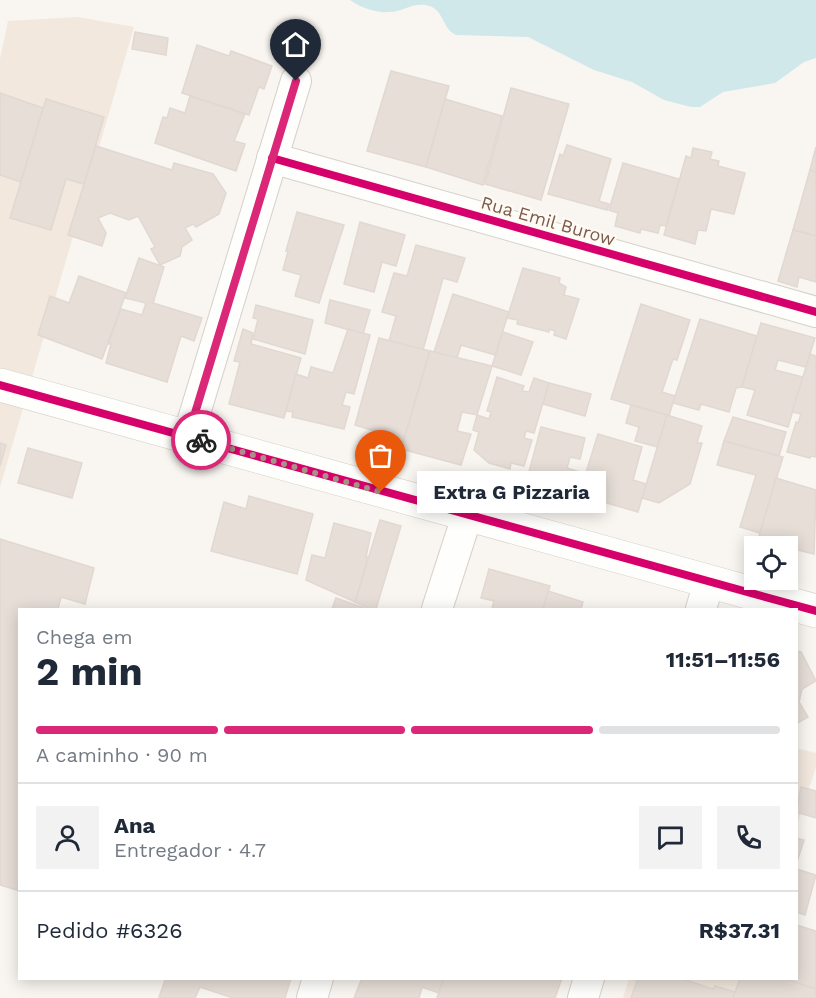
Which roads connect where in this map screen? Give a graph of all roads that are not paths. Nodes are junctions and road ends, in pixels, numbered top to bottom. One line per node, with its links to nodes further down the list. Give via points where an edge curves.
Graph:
1 (296, 81): 2 (street)
2 (272, 158): 3 (street, Rua Emil Burow); 5 (street)
3 (816, 312)
4 (0, 385): 5 (street)
5 (188, 436): 6 (street)
6 (467, 516): 7 (street); 8 (street)
7 (705, 596): 9 (street)
8 (437, 608)
9 (794, 608)
10 (798, 609): 11 (street)
11 (816, 611)
12 (317, 980): 14 (street)
13 (588, 980): 15 (street)
14 (312, 998)
15 (583, 998)

